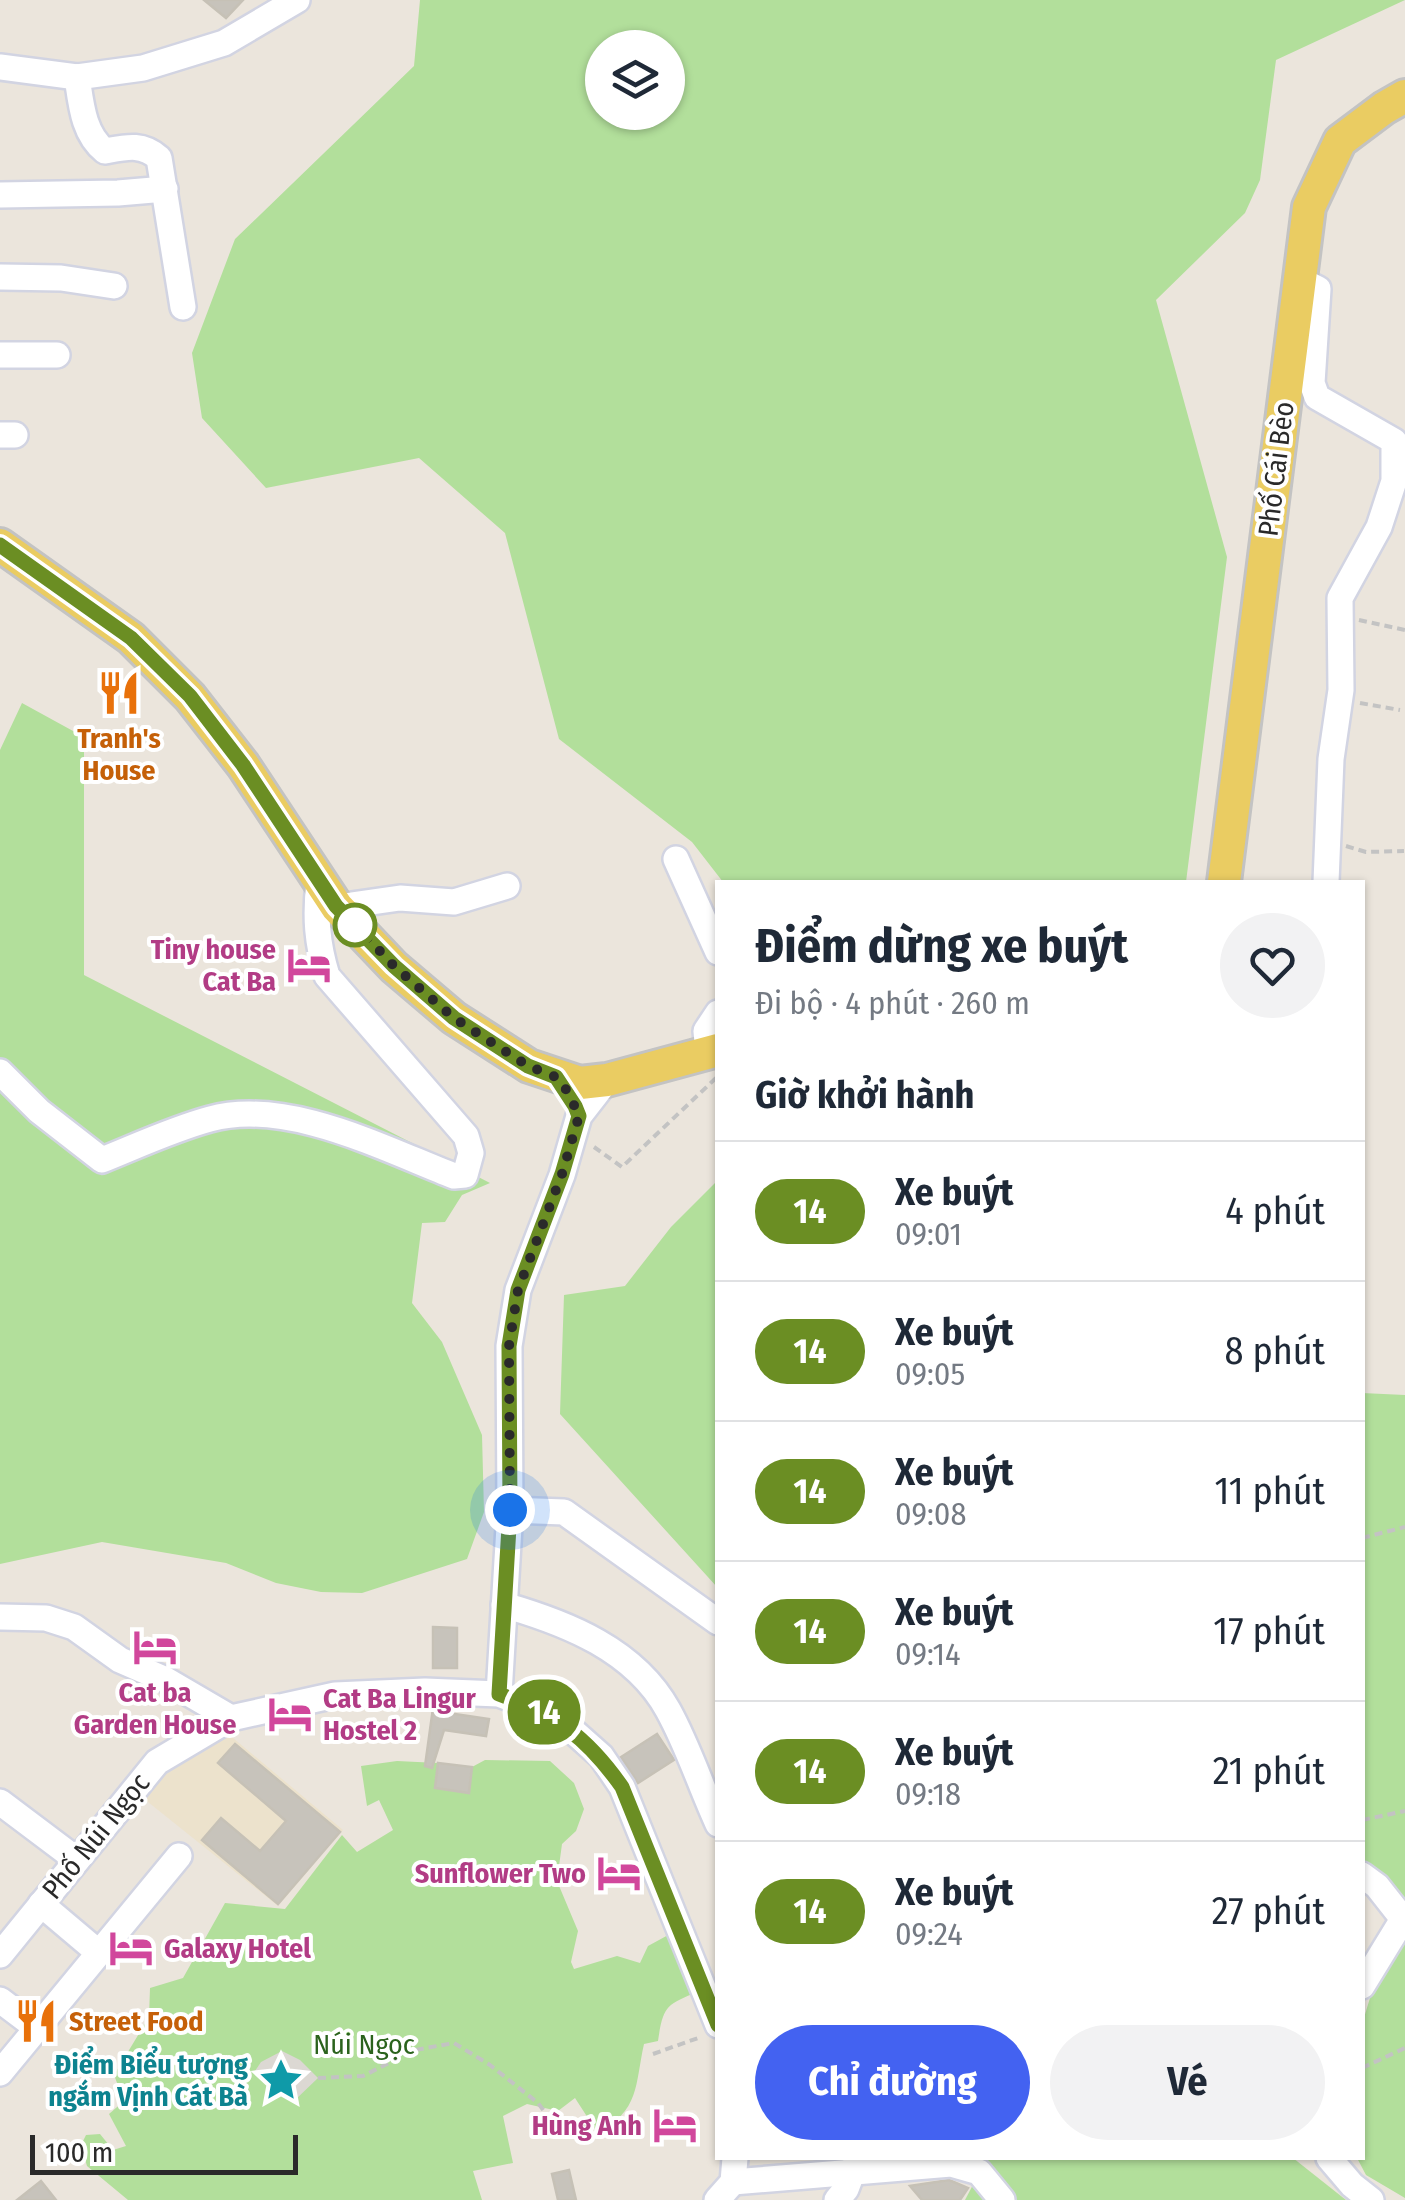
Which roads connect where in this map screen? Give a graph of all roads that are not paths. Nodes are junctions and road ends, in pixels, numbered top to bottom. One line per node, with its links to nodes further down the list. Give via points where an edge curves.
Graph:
1 (297, 0): 3 (street, via 224,44 143,68)
2 (0, 68): 3 (street)
3 (77, 76): 5 (street, via 94,142 105,151 148,148 160,158)
4 (1405, 96): 8 (main road, Phố Cái Bèo, via 1340,141 1309,207)
5 (164, 189): 6 (street); 10 (street)
6 (0, 195)
7 (0, 277): 9 (street)
8 (1300, 280): 15 (main road, Phố Cái Bèo); 16 (street, via 1318,289 1312,383 1317,397 1394,442 1394,481 1379,527 1340,598)
9 (114, 286)
10 (183, 307)
11 (0, 355): 12 (street)
12 (57, 355)
13 (0, 545): 18 (main road, via 131,638 190,696)
14 (676, 859): 19 (street)
15 (1224, 880)
16 (1326, 880)
17 (507, 886): 18 (street, via 454,902)
18 (328, 894): 22 (street, via 315,916 328,976 466,1136 471,1153 465,1174 454,1176 278,1114 213,1118 102,1160); 23 (main road, via 394,966 454,1018)
19 (715, 945)
20 (715, 1018): 21 (street, via 706,1031)
21 (714, 1060): 24 (main road)
22 (0, 1072)
23 (556, 1077): 24 (main road); 25 (street, via 568,1092)
24 (607, 1080): 25 (street)
25 (576, 1124): 26 (street, via 518,1290 509,1346)
26 (510, 1510): 27 (street); 29 (street, via 564,1512)
27 (504, 1605): 30 (street); 33 (street, via 620,1653 644,1677 668,1709)
28 (0, 1617): 31 (street, via 74,1626 120,1660)
29 (715, 1620)
30 (499, 1694): 31 (street, Phố Núi Ngọc, via 335,1694); 43 (street, Phố Núi Ngọc, via 574,1732 622,1787)
31 (231, 1718): 35 (street, Phố Núi Ngọc, via 157,1762)
32 (0, 1802): 35 (street)
33 (715, 1817)
34 (180, 1856): 39 (street)
35 (77, 1860): 37 (street, Phố Núi Ngọc)
36 (1365, 1877): 40 (street, via 1403,1919)
37 (42, 1904): 38 (street, Phố Núi Ngọc); 39 (street)
38 (4, 1942)
39 (99, 1953): 42 (street)
40 (1365, 1981)
41 (0, 2000): 42 (street)
42 (37, 2028): 44 (street)
43 (710, 2031)
44 (0, 2073)
45 (1331, 2160): 50 (street)
46 (856, 2164): 47 (street); 48 (street); 49 (street, via 951,2164 979,2172)
47 (729, 2180)
48 (837, 2200)
49 (1002, 2200)
50 (1371, 2200)

